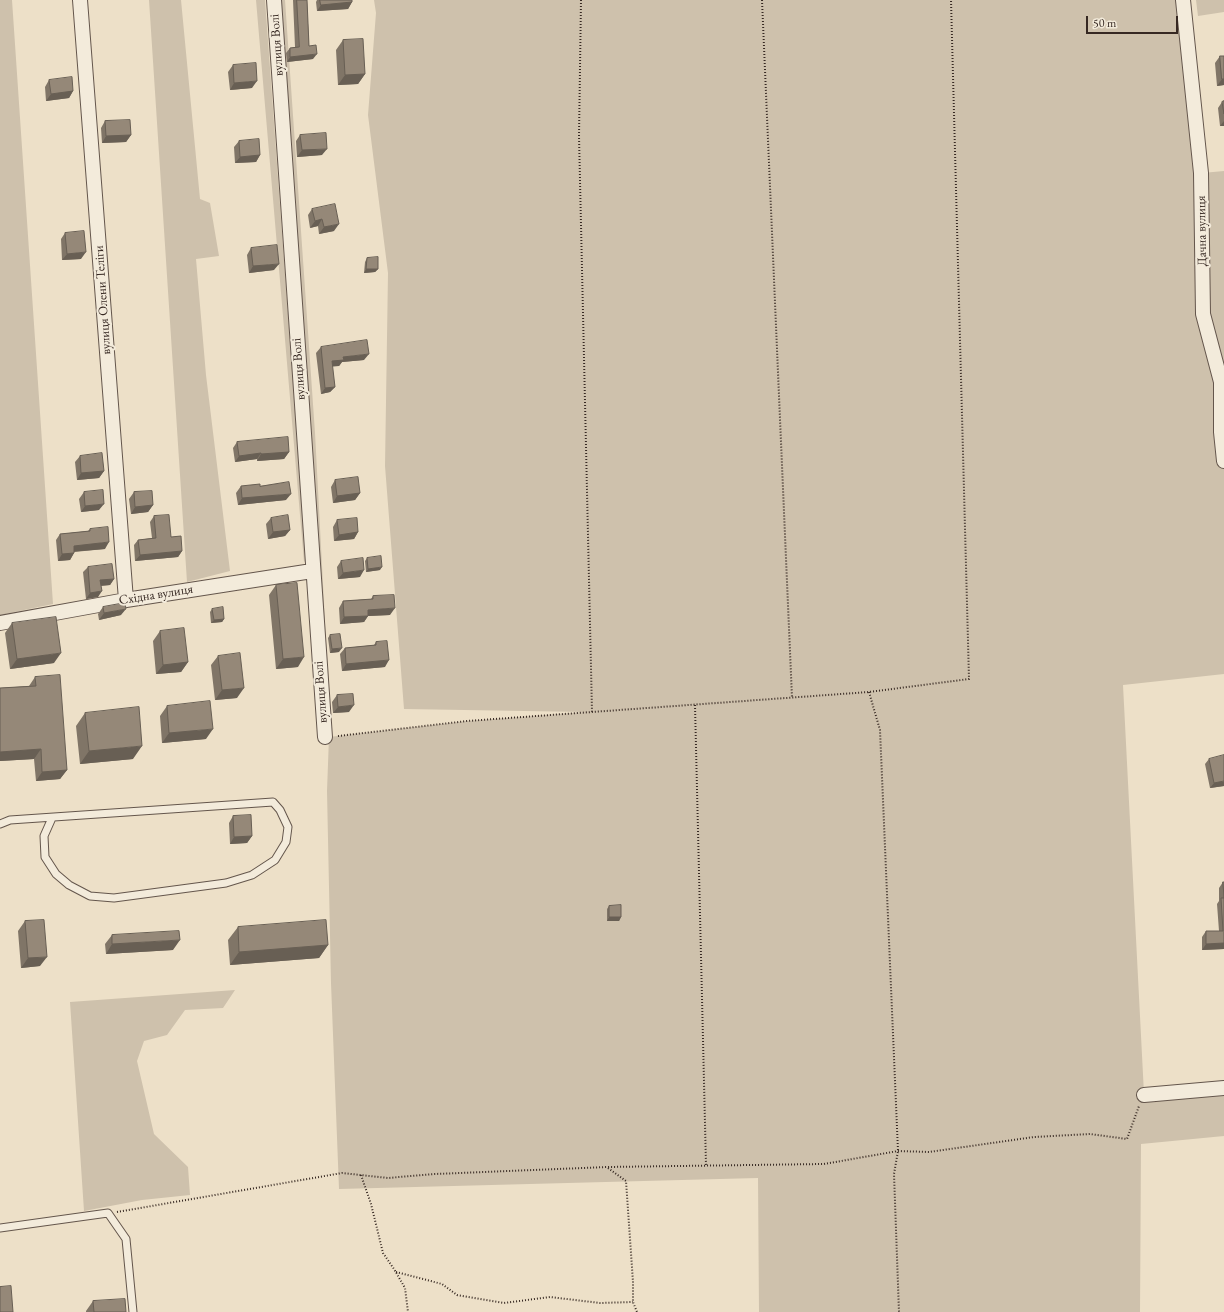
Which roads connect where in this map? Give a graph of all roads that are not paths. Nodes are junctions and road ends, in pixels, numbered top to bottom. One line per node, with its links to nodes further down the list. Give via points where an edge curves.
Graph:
1 (80, 0): 7 (street, вулиця Олени Теліги)
2 (274, 0): 6 (street, вулиця Волі)
3 (1184, 0): 4 (street, Дачна вулиця, via 1201,173 1203,314 1221,382)
4 (1222, 432): 5 (street, Дачна вулиця)
5 (1224, 461)
6 (312, 571): 7 (street, Східна вулиця); 9 (street, вулиця Волі)
7 (126, 600): 8 (street, Східна вулиця)
8 (0, 623)
9 (325, 737)
10 (52, 818): 10 (lane, via 273,802 288,827 286,842 275,860 252,875 226,883 114,898 90,896 69,885 56,874 46,856 44,836); 11 (lane, via 10,820)
11 (0, 824)
12 (1224, 1088): 13 (street)
13 (1144, 1094)
14 (0, 1228): 15 (lane, via 108,1213 126,1239)
15 (134, 1312)

